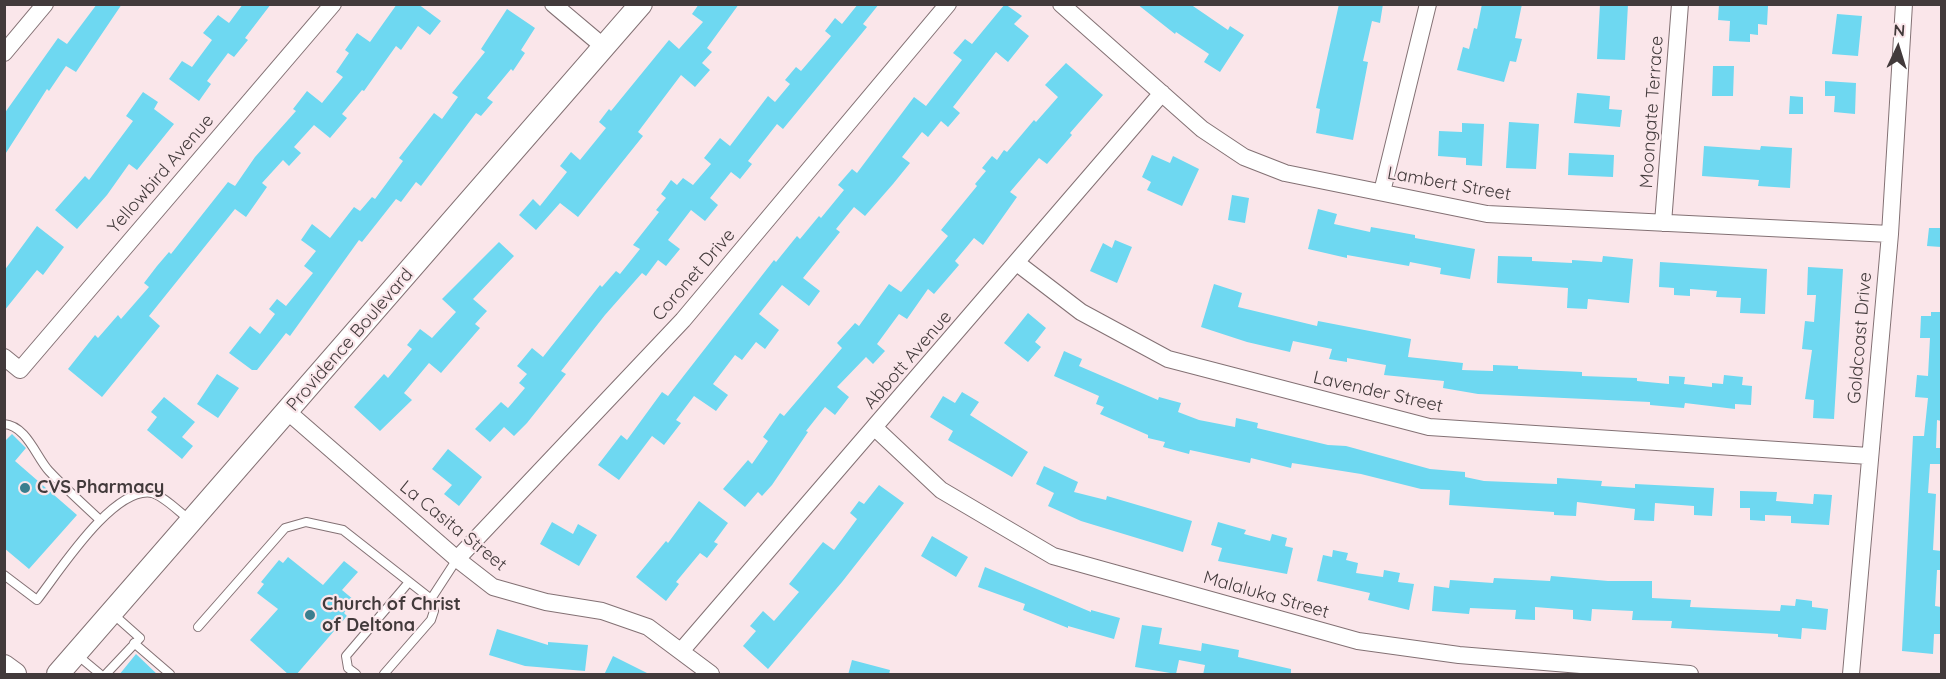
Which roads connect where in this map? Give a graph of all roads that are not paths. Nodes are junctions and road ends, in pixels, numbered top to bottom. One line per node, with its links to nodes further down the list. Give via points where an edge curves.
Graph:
1 (45, 4): 11 (street)
2 (333, 4): 17 (street, Yellowbird Avenue, via 20,370)
3 (553, 4): 10 (street)
4 (641, 4): 10 (main road, Providence Boulevard)
5 (948, 4): 24 (street, Coronet Drive, via 683,320)
6 (1060, 4): 12 (street, Lambert Street)
7 (1428, 4): 13 (street)
8 (1680, 4): 14 (street, Moongate Terrace)
9 (1904, 4): 15 (street, Goldcoast Drive)
10 (604, 47): 18 (main road, Providence Boulevard)
11 (4, 53)
12 (1162, 93): 13 (street, Lambert Street, via 1202,129 1244,157 1285,173); 16 (street, Abbott Avenue)
13 (1383, 192): 14 (street, Lambert Street, via 1487,214)
14 (1663, 223): 15 (street, Lambert Street)
15 (1890, 234): 21 (street, Goldcoast Drive)
16 (1017, 263): 20 (street, Abbott Avenue); 21 (street, Lavender Street, via 1081,312 1168,359 1430,427)
17 (4, 357)
18 (288, 412): 23 (main road, Providence Boulevard); 24 (street, La Casita Street)
19 (4, 424): 22 (lane, via 10,424 32,444 47,469)
20 (875, 428): 31 (street, Abbott Avenue); 42 (street, Malaluka Street, via 941,490 1053,556 1358,641 1459,655)
21 (1869, 456): 43 (street, Goldcoast Drive)
22 (100, 520): 23 (lane, via 134,493 154,493); 25 (lane, via 37,600)
23 (192, 522): 28 (main road, Providence Boulevard)
24 (457, 559): 27 (lane); 31 (street, La Casita Street, via 493,587 546,602 603,611 648,627)
25 (4, 575)
26 (409, 582): 27 (lane); 29 (lane, via 343,530 306,522 285,528); 39 (lane, via 346,656 348,668)
27 (430, 599): 40 (lane, via 434,611 431,620)
28 (113, 614): 30 (lane, via 140,638); 32 (main road, Providence Boulevard)
29 (198, 627)
30 (134, 643): 34 (lane); 38 (lane, via 152,664)
31 (682, 650): 41 (street, La Casita Street)
32 (76, 654): 36 (main road, Providence Boulevard); 37 (lane)
33 (4, 666): 35 (main road)
34 (111, 673)
35 (15, 675)
36 (58, 675)
37 (100, 675)
38 (170, 675)
39 (356, 675)
40 (384, 675)
41 (711, 675)
42 (1690, 675)
43 (1851, 675)

